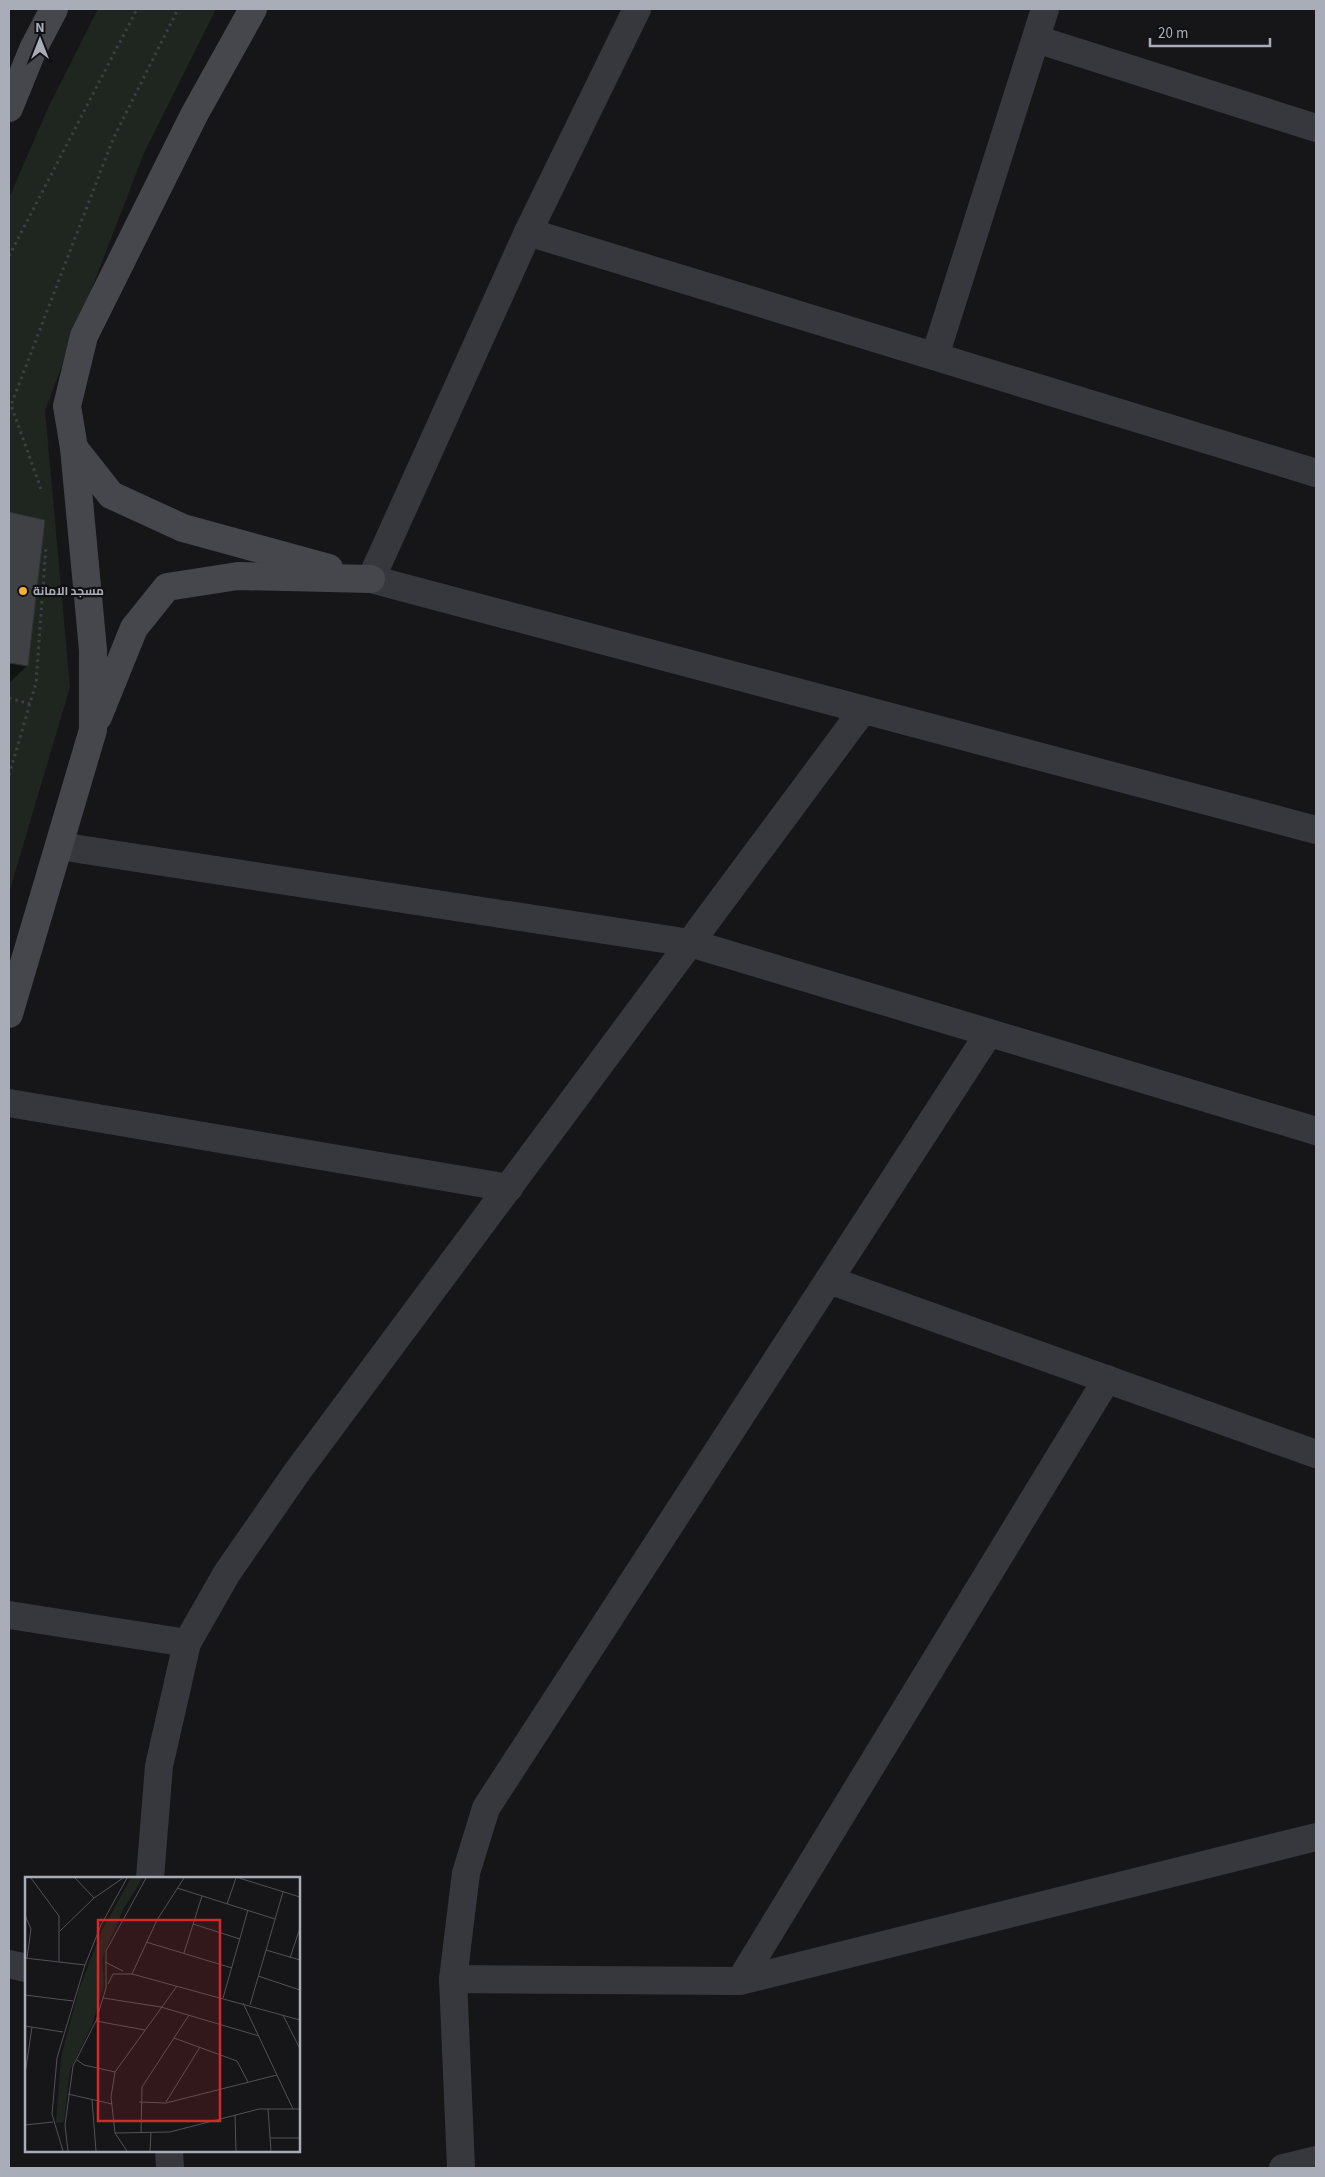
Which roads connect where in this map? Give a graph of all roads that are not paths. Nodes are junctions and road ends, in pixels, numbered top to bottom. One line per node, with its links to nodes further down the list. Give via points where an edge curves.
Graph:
1 (54, 9): 6 (main road, via 33,49)
2 (253, 9): 10 (main road, via 194,115 84,336 67,406)
3 (637, 9): 8 (street)
4 (1045, 9): 5 (street)
5 (1036, 39): 7 (street); 9 (street)
6 (9, 108)
7 (1316, 128)
8 (528, 232): 9 (street); 12 (street)
9 (934, 356): 11 (street)
10 (74, 448): 12 (main road, via 111,495 183,528); 14 (main road, via 93,650)
11 (1316, 473)
12 (371, 580): 13 (street); 14 (main road, via 238,576 166,588 134,628)
13 (863, 710): 15 (street); 17 (street)
14 (93, 730): 16 (main road)
15 (1316, 830)
16 (59, 846): 17 (street); 18 (main road)
17 (690, 944): 19 (street); 22 (street)
18 (9, 1014)
19 (989, 1034): 21 (street); 23 (street)
20 (9, 1103): 22 (street)
21 (1316, 1131)
22 (509, 1188): 27 (street, via 297,1472 227,1573)
23 (829, 1280): 24 (street); 32 (street, via 486,1808 466,1873)
24 (1107, 1379): 25 (street); 33 (street)
25 (1316, 1454)
26 (9, 1615): 27 (street)
27 (187, 1643): 29 (street, via 159,1766)
28 (1316, 1837): 33 (street)
29 (150, 1877)
30 (9, 1964): 31 (street)
31 (25, 1968)
32 (453, 1979): 33 (street); 37 (street)
33 (740, 1981)
34 (169, 2152): 36 (street)
35 (1316, 2160): 38 (street)
36 (170, 2168)
37 (461, 2168)
38 (1283, 2168)

